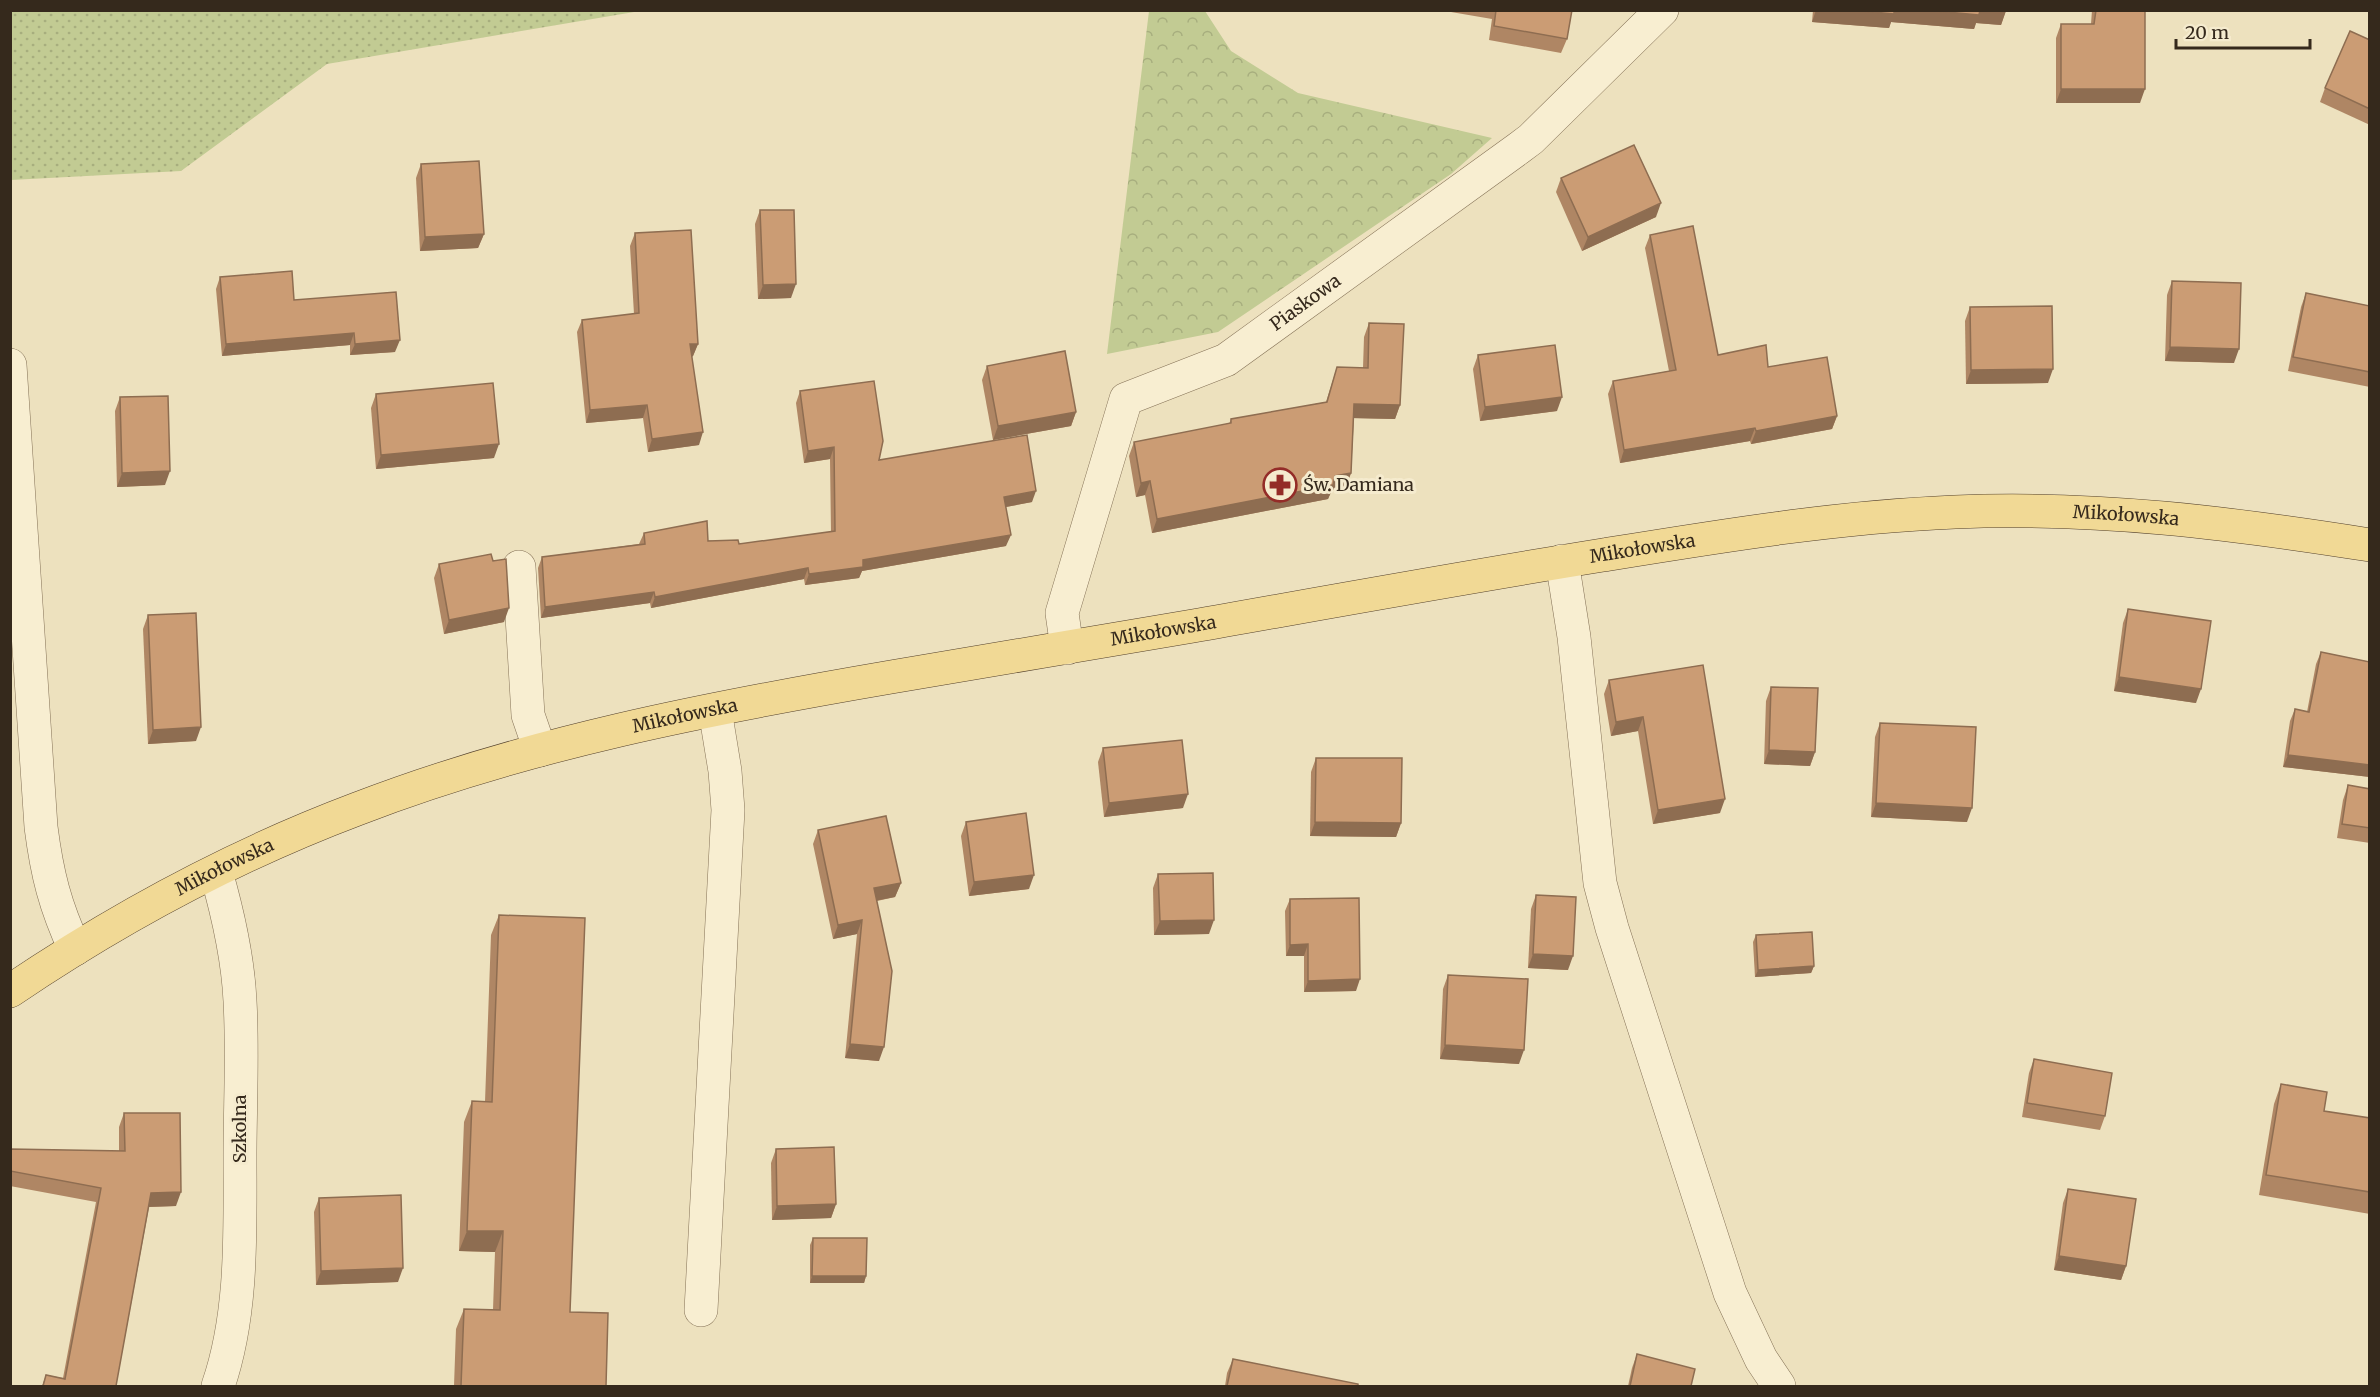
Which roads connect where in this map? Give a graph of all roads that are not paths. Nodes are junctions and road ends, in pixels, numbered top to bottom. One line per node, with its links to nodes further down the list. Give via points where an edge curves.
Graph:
1 (1662, 10): 6 (street, Piaskowa, via 1525,144 1226,360 1126,399 1062,613)
2 (10, 365): 10 (street, via 41,827 46,868)
3 (2370, 545): 4 (main road, Mikołowska, via 2184,518 1961,512 1795,525)
4 (1562, 561): 6 (main road, Mikołowska); 14 (street, via 1574,637 1600,883 1730,1293 1761,1359)
5 (519, 567): 8 (street, via 528,715)
6 (1067, 648): 7 (main road, Mikołowska)
7 (715, 710): 8 (main road, Mikołowska); 12 (street, via 728,810)
8 (540, 750): 9 (main road, Mikołowska, via 354,810)
9 (216, 872): 10 (main road, Mikołowska); 13 (street, Szkolna, via 240,1001 238,1270 233,1328)
10 (75, 949): 11 (main road, Mikołowska)
11 (10, 991)
12 (701, 1310)
13 (218, 1386)
14 (1779, 1386)

